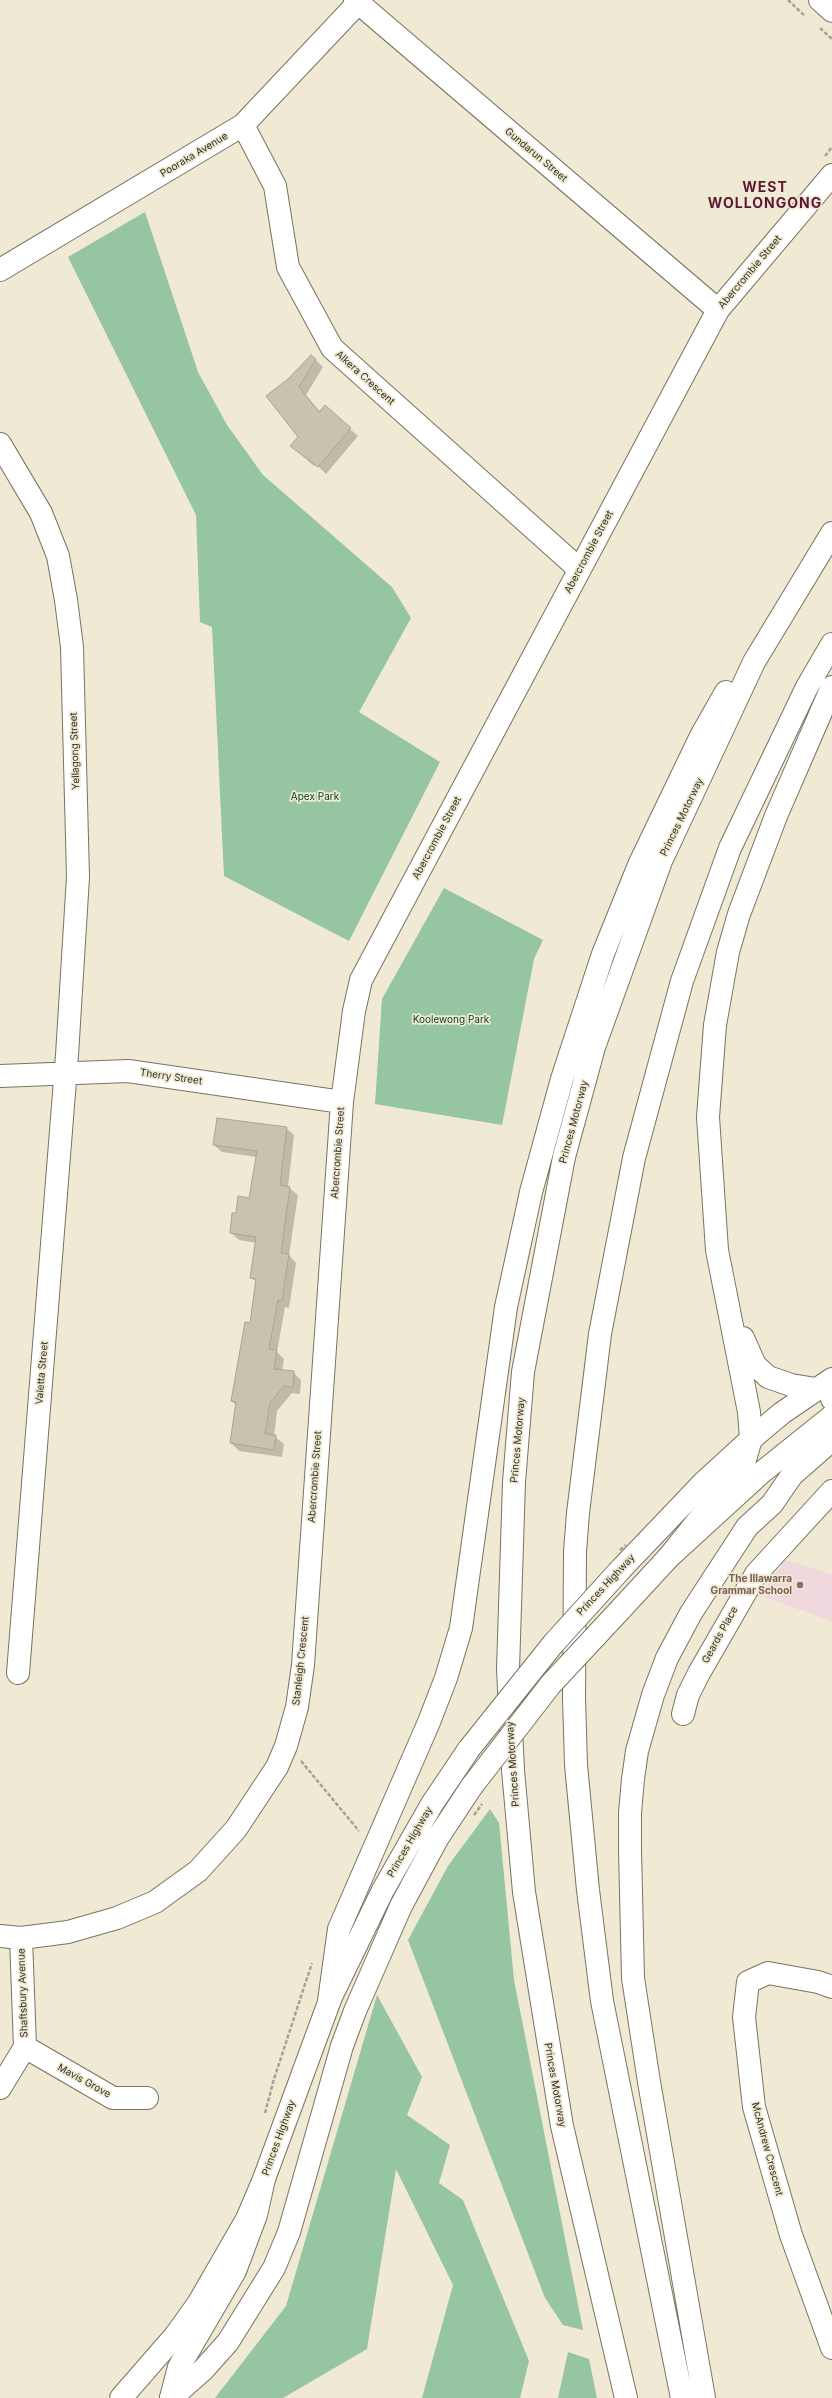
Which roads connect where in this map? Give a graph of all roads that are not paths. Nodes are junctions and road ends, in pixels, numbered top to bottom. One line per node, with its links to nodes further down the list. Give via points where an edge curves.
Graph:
1 (820, 0): 3 (main road)
2 (356, 2): 4 (main road, Pooraka Avenue); 7 (main road, Gundarun Street)
3 (832, 10)
4 (243, 125): 6 (main road, Pooraka Avenue); 10 (main road, Alkera Crescent, via 275,186 288,267 332,348)
5 (832, 175): 7 (main road, Abercrombie Street)
6 (0, 270)
7 (718, 310): 10 (main road, Abercrombie Street)
8 (0, 444): 14 (main road, Yellagong Street, via 40,513 58,556 72,647 78,878)
9 (832, 533): 12 (main road, Princes Motorway)
10 (579, 569): 16 (main road, Abercrombie Street, via 361,980 354,1011)
11 (832, 644): 38 (main road, via 807,687 730,848 682,981 634,1158 600,1334 578,1514 575,1552 575,1743 588,1890 602,2001)
12 (754, 662): 29 (main road, via 740,668 701,736 654,834 603,954 571,1049 533,1185 506,1307 461,1628 429,1722 339,1929); 37 (main road, Princes Motorway, via 661,861 594,1047 564,1157 526,1357 514,1482 508,1669 513,1770 524,1892 562,2126)
13 (832, 687): 17 (main road, via 776,816 728,952 715,1025 710,1082 708,1117)
14 (66, 1073): 15 (main road, Therry Street); 16 (main road, Therry Street, via 128,1071); 25 (main road, Valetta Street)
15 (0, 1076)
16 (342, 1102): 24 (main road, Abercrombie Street)
17 (712, 1182): 18 (main road, via 735,1307 755,1365 768,1377 791,1385); 20 (main road, via 717,1250 747,1405)
18 (828, 1391): 20 (main road, Princes Highway, via 782,1413)
19 (832, 1416): 23 (main road, via 761,1473)
20 (751, 1439): 23 (main road, via 744,1463); 29 (main road, Princes Highway, bridge, via 704,1482 552,1644 469,1749 408,1845)
21 (832, 1440): 39 (main road, via 792,1474 772,1504 747,1527 691,1613 667,1658 653,1695 637,1751 633,1779 630,1850 634,1978 649,2082)
22 (832, 1491): 26 (main road, Geards Place, via 756,1574 699,1673 688,1695)
23 (668, 1558): 36 (main road, bridge, via 551,1684 472,1786 437,1839 401,1906 355,2011 342,2046 289,2232 274,2268 228,2342 203,2370)
24 (308, 1591): 27 (main road, Stanleigh Crescent, via 297,1707 286,1746 270,1779 236,1829 198,1871 155,1902 117,1918 68,1932)
25 (18, 1673)
26 (683, 1714)
27 (10, 1937): 30 (main road, Shaftsbury Avenue)
28 (832, 1987): 34 (main road, McAndrew Crescent, via 768,1972 748,1982 744,2017 754,2107 791,2235)
29 (329, 2001): 33 (main road, Princes Highway)
30 (25, 2048): 31 (main road, Shaftsbury Avenue); 32 (main road, Mavis Grove, via 113,2098)
31 (0, 2088)
32 (147, 2098)
33 (264, 2179): 35 (main road, Princes Highway, via 247,2218 198,2304 175,2336); 36 (main road, via 256,2215 235,2270 179,2367)
34 (832, 2348)
35 (121, 2398)
36 (171, 2398)
37 (626, 2398)
38 (682, 2398)
39 (704, 2398)

